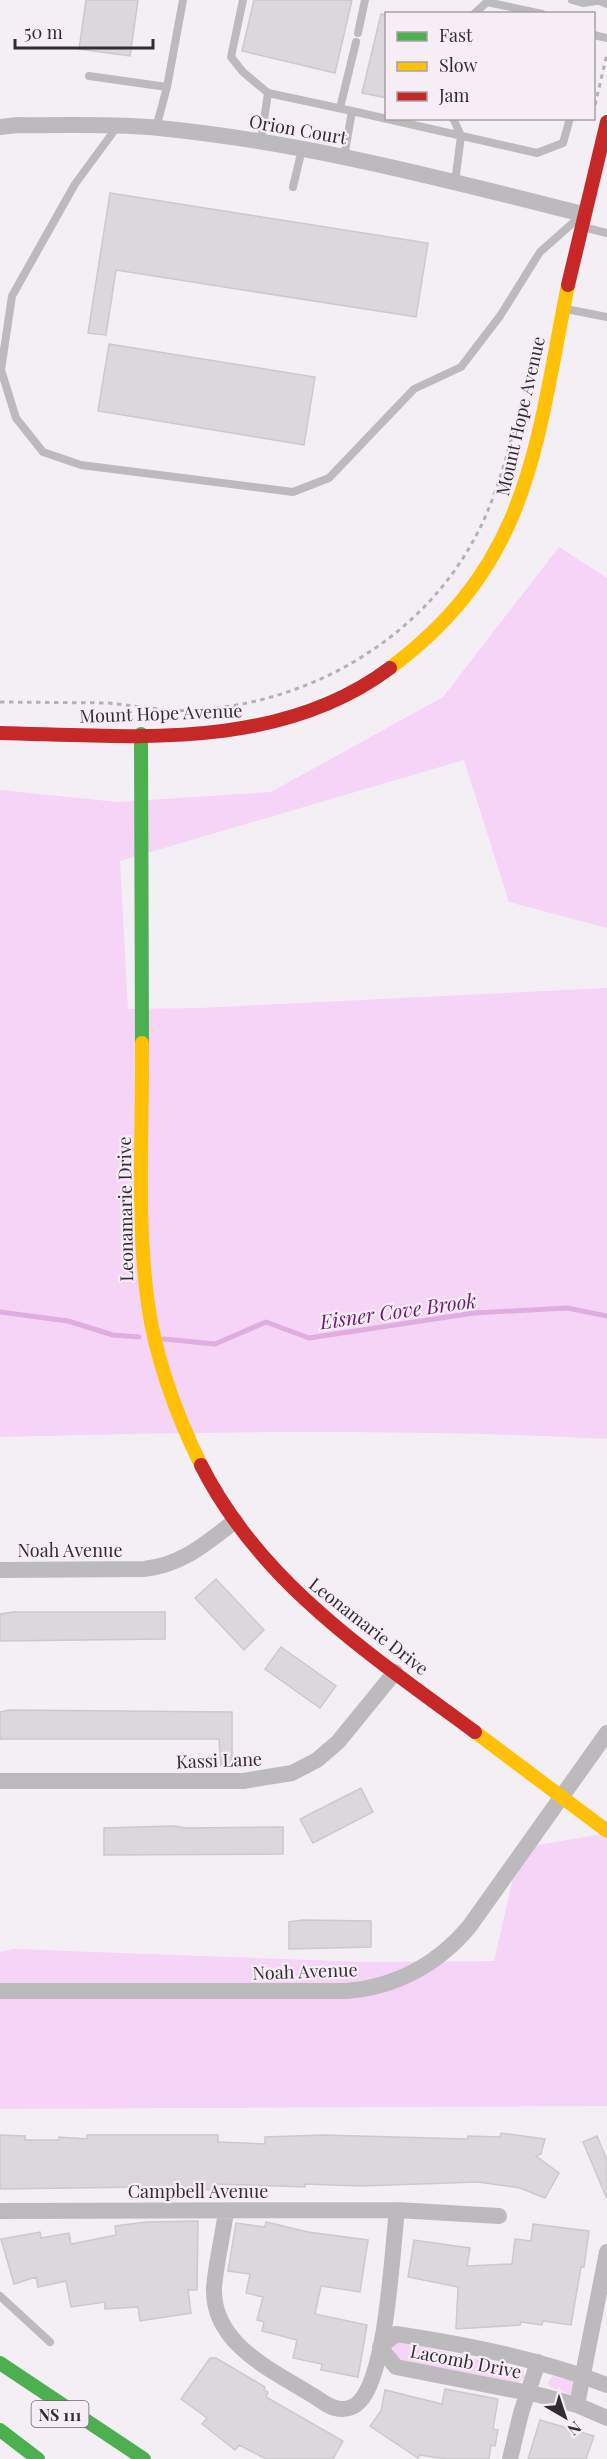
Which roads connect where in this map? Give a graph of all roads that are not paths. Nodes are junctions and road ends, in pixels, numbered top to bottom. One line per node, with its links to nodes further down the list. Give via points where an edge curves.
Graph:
1 (183, 0): 10 (lane)
2 (243, 0): 11 (lane, via 231,57)
3 (366, 0): 12 (lane)
4 (572, 0): 5 (lane)
5 (596, 1): 6 (lane)
6 (607, 4)
7 (476, 12): 8 (lane, via 487,2)
8 (533, 12)
9 (89, 76): 10 (lane)
10 (167, 87): 21 (lane)
11 (268, 93): 12 (lane); 23 (lane)
12 (340, 108): 13 (lane)
13 (352, 111): 14 (lane); 25 (lane)
14 (385, 119)
15 (391, 120): 22 (lane)
16 (454, 120): 22 (lane)
17 (569, 120): 22 (lane, via 563,143 537,153)
18 (607, 122): 28 (main road, Mount Hope Avenue)
19 (0, 127): 20 (street, Orion Court)
20 (117, 127): 21 (street, Orion Court); 28 (lane, via 75,184 12,296 1,370 16,418 43,452 81,465 292,492 329,478 414,389 461,367 500,316 540,252)
21 (156, 128): 23 (street, Orion Court)
22 (461, 136): 26 (lane)
23 (261, 141): 24 (street, Orion Court)
24 (302, 149): 25 (street, Orion Court); 27 (lane)
25 (344, 157): 26 (street, Orion Court)
26 (455, 182): 28 (street, Orion Court)
27 (293, 187)
28 (581, 220): 29 (lane); 30 (main road, Mount Hope Avenue)
29 (607, 233)
30 (563, 308): 31 (lane); 33 (main road, Mount Hope Avenue, via 524,489 508,530 481,578 448,619 382,675 304,713 270,725)
31 (607, 317)
32 (0, 733): 33 (main road, Mount Hope Avenue)
33 (141, 734): 34 (main road, Leonamarie Drive, via 144,1279 156,1346 176,1409 206,1475)
34 (235, 1521): 35 (street, Noah Avenue, via 192,1554 166,1566); 36 (main road, Leonamarie Drive, via 262,1558 295,1592)
35 (0, 1570)
36 (395, 1671): 38 (street, Kassi Lane, via 339,1742 292,1773 243,1781); 39 (main road, Leonamarie Drive)
37 (607, 1733): 39 (street)
38 (0, 1781)
39 (563, 1798): 40 (main road, Leonamarie Drive); 41 (street, Noah Avenue, via 454,1944 420,1969 392,1982 347,1991)
40 (607, 1831)
41 (0, 1991)
42 (397, 2210): 44 (street, Campbell Avenue); 45 (street, Campbell Avenue); 49 (street)
43 (0, 2211): 44 (street, Campbell Avenue)
44 (226, 2211): 49 (street, via 214,2289 225,2327 250,2356 339,2409 354,2406 363,2397)
45 (499, 2216)
46 (607, 2252): 53 (street)
47 (0, 2296): 48 (lane)
48 (50, 2342)
49 (380, 2347): 50 (street, Lacomb Drive, via 396,2334); 55 (street, Lacomb Drive, via 396,2367)
50 (537, 2362): 53 (street, Lacomb Drive); 55 (street)
51 (0, 2363): 61 (main road)
52 (0, 2369): 60 (main road, NS 111)
53 (583, 2376): 54 (street, Lacomb Drive); 56 (street)
54 (607, 2385)
55 (527, 2393): 56 (street, Lacomb Drive); 62 (street)
56 (577, 2405): 57 (street, Lacomb Drive)
57 (607, 2418)
58 (0, 2430): 59 (main road, NS 111)
59 (38, 2459)
60 (120, 2459)
61 (144, 2459)
62 (510, 2459)

